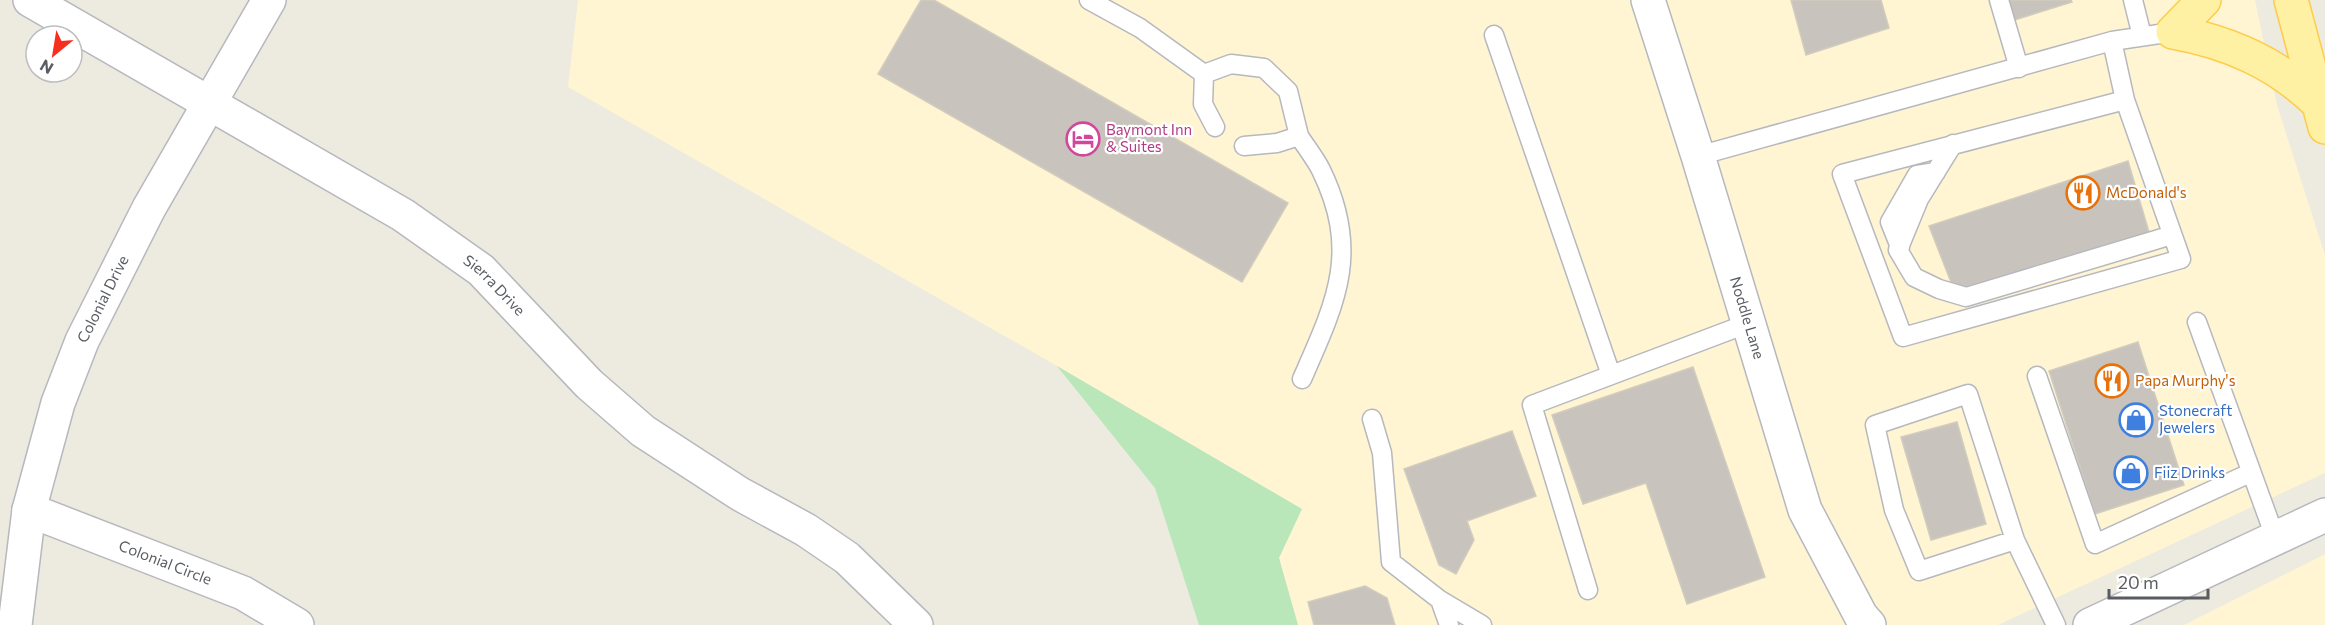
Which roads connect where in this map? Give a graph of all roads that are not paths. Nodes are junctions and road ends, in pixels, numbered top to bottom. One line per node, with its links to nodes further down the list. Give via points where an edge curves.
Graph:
1 (30, 0): 15 (street, Sierra Drive)
2 (269, 0): 15 (street, Colonial Drive)
3 (1089, 0): 13 (lane, via 1140,28)
4 (1648, 0): 21 (street, Noddle Lane)
5 (1999, 0): 12 (lane)
6 (2133, 0): 10 (lane)
7 (2204, 0): 10 (main road)
8 (2291, 0): 16 (main road)
9 (1494, 34): 25 (lane)
10 (2158, 34): 11 (lane); 16 (main road, via 2229,46 2254,56 2298,84)
11 (2112, 41): 12 (lane); 14 (lane)
12 (2019, 68): 21 (lane)
13 (1204, 74): 17 (lane, via 1203,104); 18 (lane, via 1231,64 1264,68 1288,91)
14 (2125, 100): 19 (lane); 22 (lane)
15 (210, 103): 30 (street, Colonial Drive, via 149,208 82,341 58,403); 38 (street, Sierra Drive, via 404,215 481,270 589,384 643,431 847,558)
16 (2322, 115)
17 (1215, 127)
18 (1299, 136): 20 (lane); 27 (lane, via 1320,168 1336,204 1343,248 1337,293)
19 (1953, 144): 22 (lane, via 1919,199 1899,247 1914,277 1939,289 1966,297); 22 (lane, via 1842,174 1903,337 2181,259)
20 (1244, 146)
21 (1698, 156): 24 (street, Noddle Lane)
22 (2172, 235)
23 (2197, 322): 29 (lane)
24 (1749, 323): 25 (lane); 41 (street, Noddle Lane, via 1805,510)
25 (1611, 375): 34 (lane, via 1532,405)
26 (2037, 376): 29 (lane, via 2095,544)
27 (1302, 379)
28 (1372, 419): 35 (lane, via 1382,453 1391,562)
29 (2250, 473): 32 (lane)
30 (29, 510): 36 (street, Colonial Drive); 37 (street, Colonial Circle, via 243,593)
31 (2325, 515): 32 (street)
32 (2275, 537): 43 (street)
33 (2015, 540): 33 (lane, via 1968,394 1875,425 1894,510 1919,571); 42 (lane)
34 (1588, 590)
35 (1440, 600): 39 (lane); 40 (lane)
36 (15, 625)
37 (297, 625)
38 (916, 625)
39 (1449, 625)
40 (1482, 625)
41 (1869, 625)
42 (2056, 625)
43 (2090, 625)

